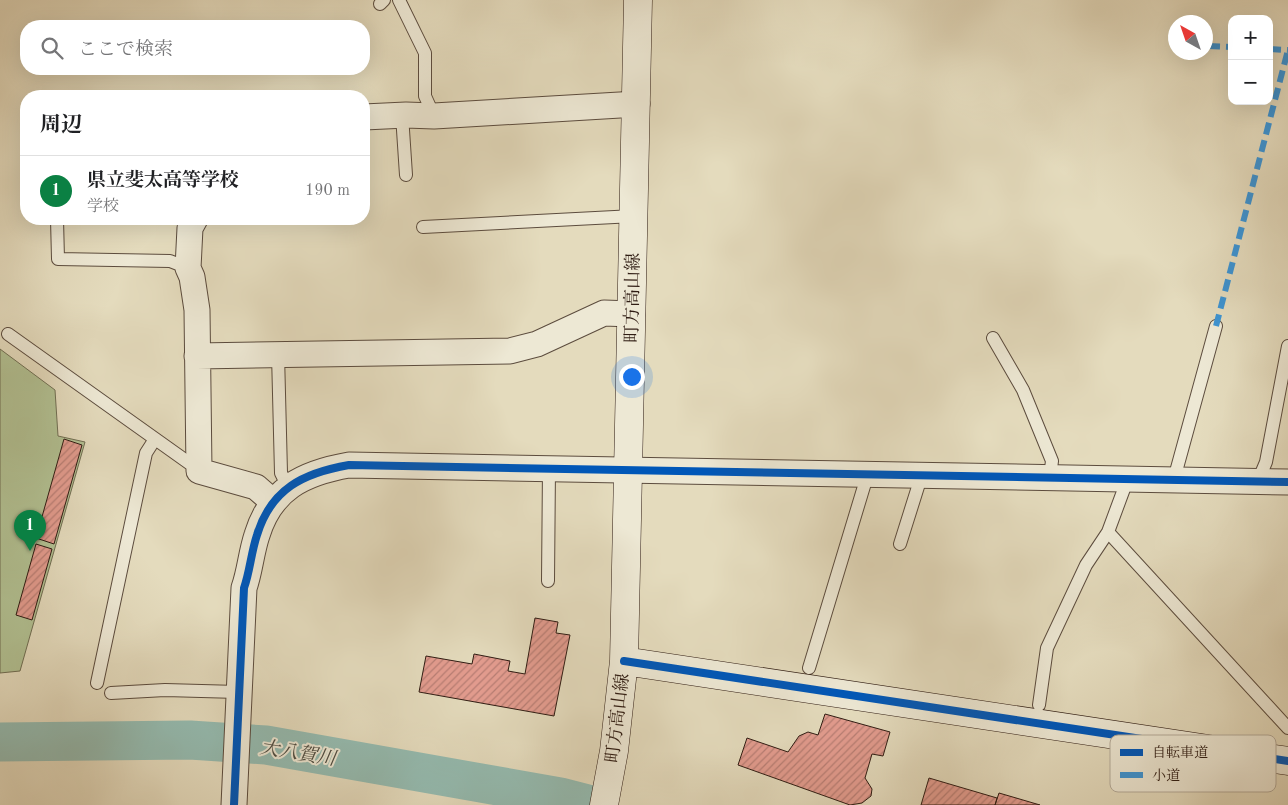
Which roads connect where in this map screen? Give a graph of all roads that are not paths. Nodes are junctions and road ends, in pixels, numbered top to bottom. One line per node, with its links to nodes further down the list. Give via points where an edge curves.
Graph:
1 (399, 0): 5 (lane, via 425,53 425,96)
2 (638, 0): 3 (main road, 町方高山線)
3 (637, 104): 5 (street); 8 (main road, 町方高山線)
4 (402, 115): 5 (street); 6 (street); 7 (lane)
5 (434, 116)
6 (370, 117)
7 (406, 175)
8 (634, 216): 11 (lane); 13 (main road, 町方高山線)
9 (57, 225): 12 (lane, via 58,259 170,261)
10 (192, 225): 12 (street)
11 (423, 227)
12 (188, 268): 19 (street, via 197,310)
13 (632, 314): 18 (street, via 604,313 537,344 510,351); 23 (main road, 町方高山線)
14 (1216, 326): 28 (lane)
15 (8, 334): 20 (lane)
16 (993, 338): 26 (lane, via 1023,390 1052,462)
17 (1288, 346): 29 (lane, via 1266,462)
18 (278, 354): 19 (street); 31 (lane)
19 (197, 356): 21 (street)
20 (155, 439): 21 (lane, via 189,463); 37 (lane, via 146,452)
21 (199, 464): 31 (street, via 199,471)
22 (549, 468): 23 (street); 31 (street, via 349,464 312,475); 34 (lane)
23 (628, 468): 24 (street); 35 (main road, 町方高山線)
24 (868, 473): 25 (street); 36 (lane)
25 (922, 474): 26 (street); 33 (lane)
26 (1050, 476): 27 (street)
27 (1128, 478): 28 (street); 32 (lane)
28 (1174, 479): 29 (street)
29 (1258, 481): 30 (street)
30 (1288, 482)
31 (280, 494): 39 (street, via 257,535 244,588)
32 (1108, 532): 40 (lane, via 1086,565 1047,648); 41 (lane)
33 (900, 544)
34 (548, 581)
35 (624, 661): 42 (main road); 44 (main road, 町方高山線)
36 (809, 668)
37 (97, 683)
38 (110, 693): 39 (lane, via 165,690)
39 (237, 698): 43 (street)
40 (1039, 706)
41 (1288, 728)
42 (1115, 735)
43 (235, 796)
44 (604, 805)

